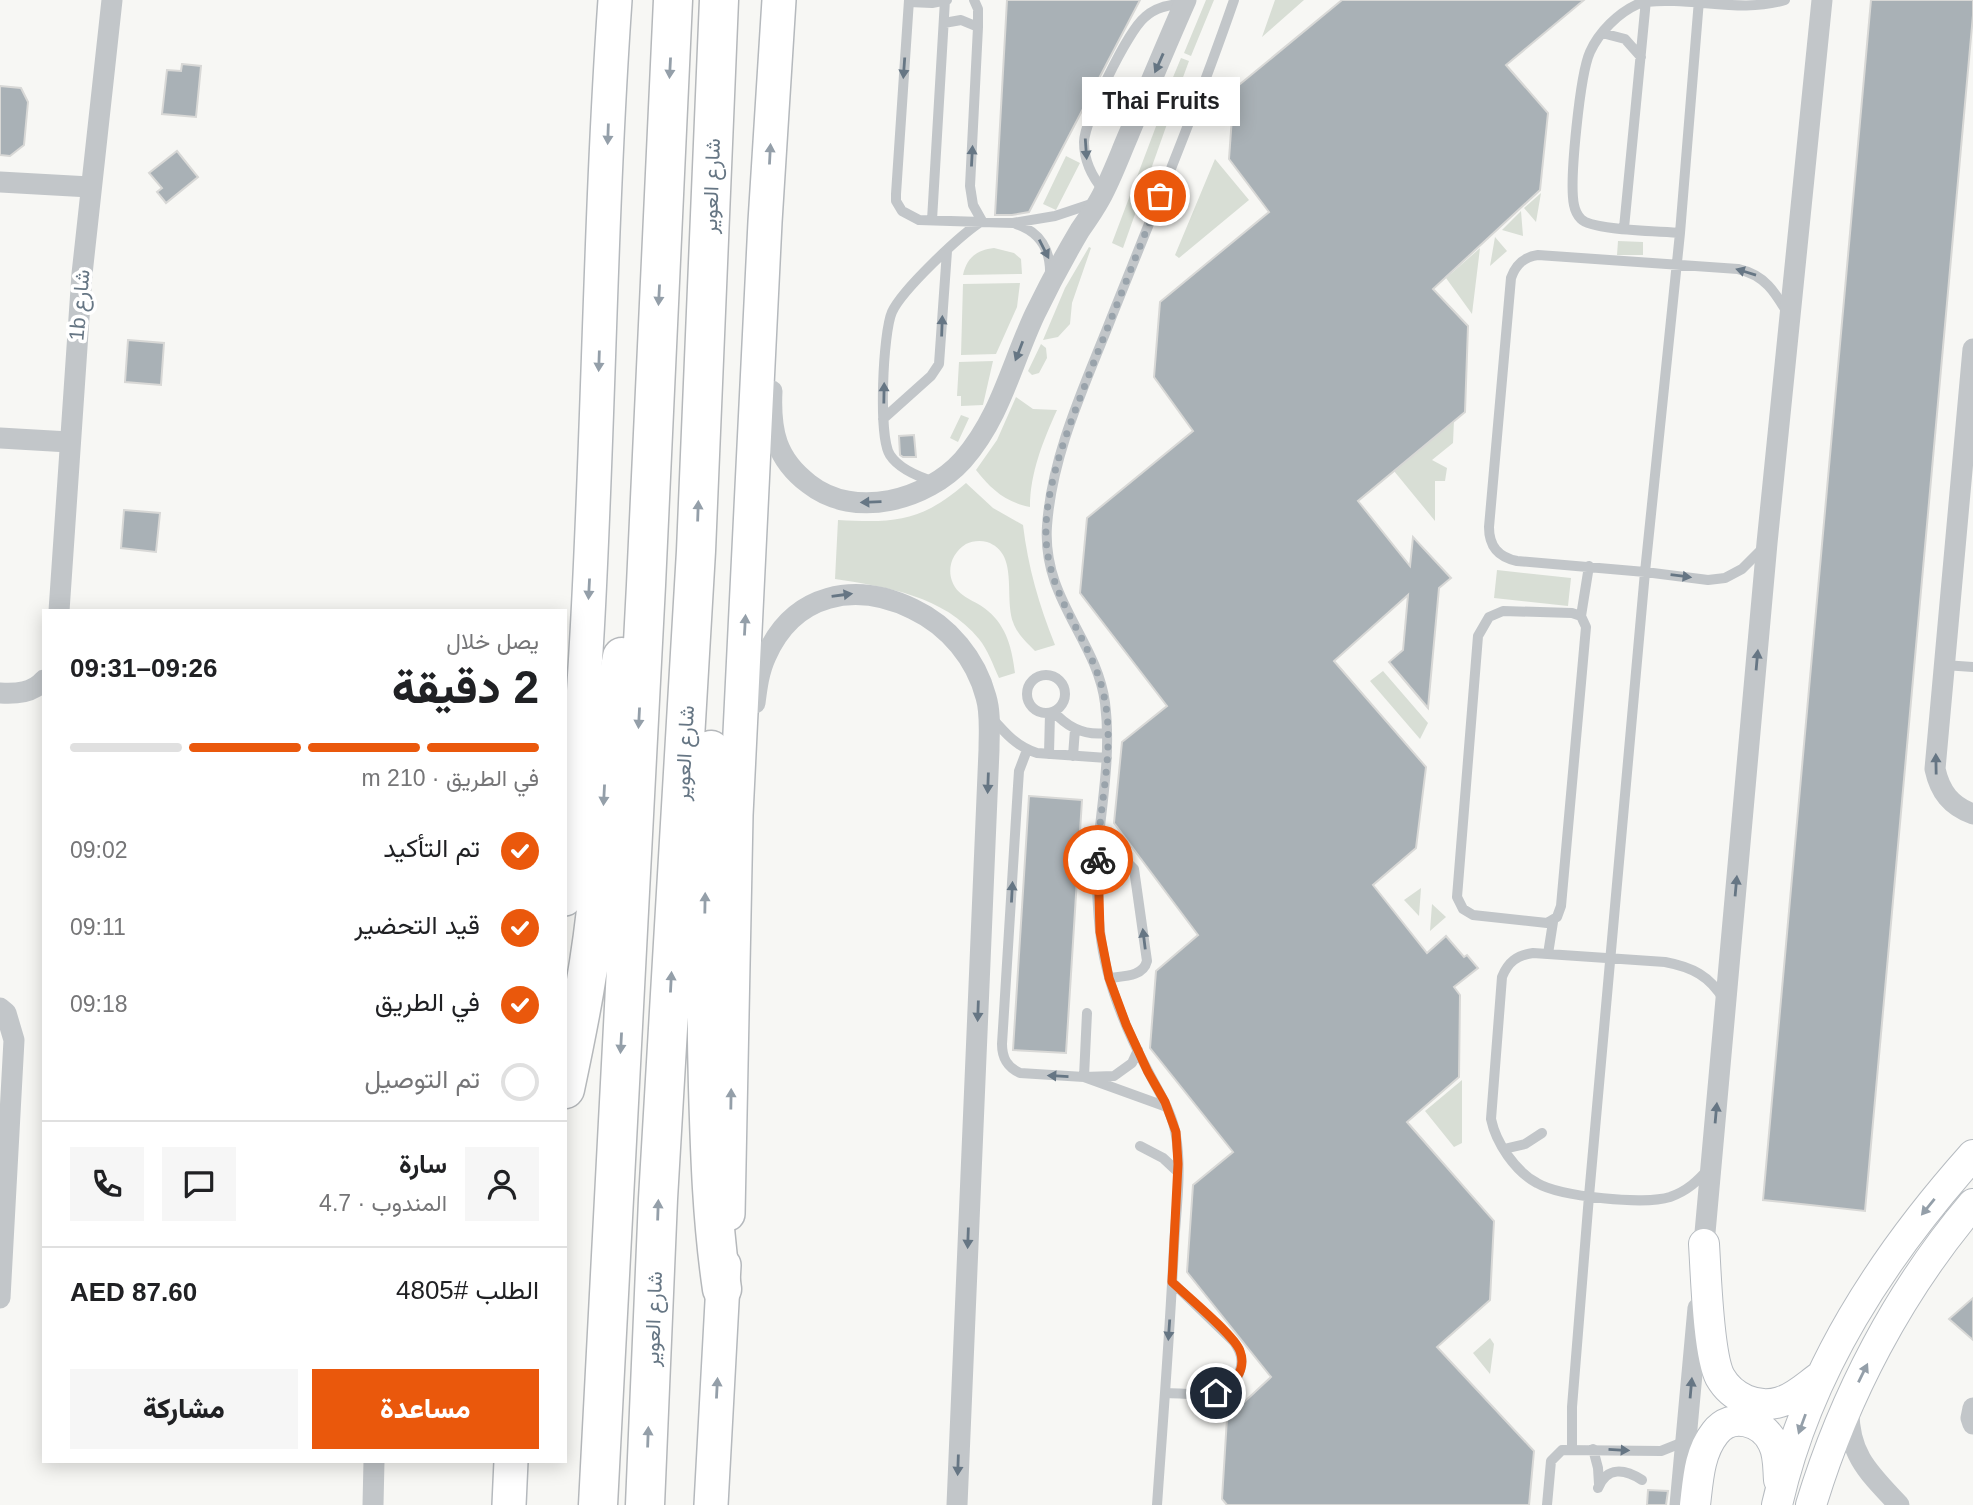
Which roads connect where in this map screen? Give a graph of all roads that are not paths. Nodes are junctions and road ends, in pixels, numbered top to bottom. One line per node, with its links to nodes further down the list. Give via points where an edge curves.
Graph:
1 (112, 0): 22 (street, 1b شارع)
2 (606, 0): 20 (main road)
3 (615, 0): 20 (main road)
4 (673, 0): 45 (highway, one-way to 45)
5 (719, 0): 42 (highway, شارع العوير, one-way to 5)
6 (779, 0): 25 (main road, one-way to 6)
7 (945, 0): 13 (lane); 16 (lane)
8 (974, 0): 17 (lane)
9 (1234, 0): 54 (lane, via 1078,404 1049,502 1046,536 1054,582 1096,668)
10 (1646, 0): 14 (lane); 18 (lane); 19 (lane)
11 (1785, 0): 14 (lane, via 1754,6)
12 (1822, 0): 33 (street)
13 (909, 1): 24 (lane, one-way to 24, via 896,201 907,215)
14 (1699, 1): 29 (lane)
15 (1186, 2): 23 (street, one-way to 23); 23 (lane, one-way to 23, via 1158,8 1137,25 1089,118 1085,157)
16 (944, 23): 17 (lane, via 961,20); 24 (lane)
17 (978, 27): 26 (lane, one-way to 17, via 970,186)
18 (1602, 33): 19 (lane, via 1625,39); 28 (lane, via 1589,54 1583,77 1574,206 1588,224)
19 (1641, 57): 28 (lane)
20 (610, 66): 62 (main road, one-way to 62, via 591,557)
21 (0, 182): 22 (street)
22 (89, 187): 38 (street, 1b شارع)
23 (1101, 196): 27 (lane, via 1068,212); 32 (street)
24 (932, 219): 26 (lane)
25 (765, 222): 39 (street, one-way to 25, via 903,498 855,502 814,488 788,463 772,430 774,291); 60 (main road, one-way to 25)
26 (982, 222): 27 (lane); 30 (lane)
27 (1013, 223): 32 (lane, one-way to 32, via 1035,233 1049,253)
28 (1624, 228): 29 (lane)
29 (1681, 233): 31 (lane)
30 (947, 251): 36 (lane, one-way to 30, via 891,314); 36 (lane, one-way to 30, via 939,364)
31 (1677, 264): 33 (lane, one-way to 31, via 1772,288 1757,275); 43 (lane, via 1531,256 1518,264 1511,278 1489,537 1507,559); 44 (lane)
32 (1048, 289): 39 (street, one-way to 39, via 997,410 961,462)
33 (1791, 320): 41 (street)
34 (1973, 349): 35 (street)
35 (1972, 377): 40 (street)
36 (883, 419): 39 (lane, via 890,456 910,472)
37 (0, 438): 38 (street)
38 (69, 442): 46 (street, 1b شارع)
39 (936, 482)
40 (1965, 520): 48 (street)
41 (1768, 543): 44 (lane, one-way to 41, via 1725,578 1742,569); 67 (street, one-way to 41)
42 (696, 551): 85 (highway, one-way to 42, via 712,1202 705,983 713,642 710,605); 102 (highway, شارع العوير, one-way to 42)
43 (1588, 566): 44 (lane); 47 (lane)
44 (1645, 572): 65 (lane)
45 (646, 585): 72 (highway, one-way to 72, via 615,693 596,904); 101 (highway, one-way to 101)
46 (59, 609)
47 (1581, 616): 63 (lane, via 1586,631 1575,768 1561,906); 63 (lane, via 1494,613 1484,623 1477,644 1457,897 1473,915)
48 (1944, 665): 49 (lane); 59 (street, one-way to 48, via 1943,793 1935,769)
49 (1973, 667)
50 (42, 682): 51 (street, via 19,693)
51 (0, 693)
52 (989, 715): 55 (lane); 60 (street, one-way to 52, via 757,683 766,655 791,620 825,599 851,594 878,596 934,621 972,663); 104 (street, one-way to 104)
53 (1075, 729): 54 (lane); 56 (lane, via 1052,712); 57 (lane)
54 (1107, 733): 58 (lane)
55 (1027, 750): 56 (lane); 71 (lane, one-way to 55, via 1020,1073 1007,1064 1002,1051 1019,771)
56 (1049, 754): 57 (lane)
57 (1073, 756): 58 (lane)
58 (1107, 758): 61 (lane)
59 (1973, 814)
60 (736, 815): 85 (main road, one-way to 60, via 730,1180)
61 (1098, 850): 66 (lane, via 1099,923); 66 (lane, one-way to 61, via 1139,973 1147,961 1134,869)
62 (567, 877)
63 (1553, 922): 64 (lane)
64 (1548, 954): 65 (lane); 76 (lane, via 1517,957 1502,977 1491,1109 1493,1128)
65 (1611, 958): 67 (lane, via 1684,965 1699,972); 80 (lane)
66 (1109, 978): 70 (lane)
67 (1726, 1003): 78 (street, one-way to 67)
68 (3, 1011): 83 (street, via 14,1040)
69 (1087, 1013): 71 (lane)
70 (1138, 1050): 71 (lane, via 1121,1073); 73 (lane)
71 (1084, 1077): 73 (lane)
72 (567, 1080)
73 (1167, 1107): 79 (lane, via 1176,1132)
74 (1542, 1133): 76 (lane, via 1525,1144)
75 (1140, 1146): 79 (lane)
76 (1504, 1149): 80 (lane, via 1538,1184)
77 (1973, 1155): 87 (street, one-way to 87, via 1882,1269)
78 (1712, 1163): 80 (lane, via 1694,1185 1668,1198); 82 (street)
79 (1178, 1172): 84 (lane)
80 (1589, 1196): 93 (lane)
81 (1973, 1204): 89 (street, one-way to 81, via 1906,1296)
82 (1704, 1244): 87 (street, via 1714,1356 1732,1393 1751,1402 1772,1404); 92 (street, one-way to 82)
83 (1, 1251): 86 (street)
84 (1172, 1282): 88 (lane, one-way to 88); 88 (lane, via 1234,1342 1242,1360 1237,1378 1225,1391)
85 (722, 1289): 103 (main road, one-way to 85)
86 (0, 1298)
87 (1822, 1376): 98 (street, one-way to 98)
88 (1165, 1393): 105 (lane)
89 (1849, 1405): 109 (street); 110 (street, via 1851,1437 1862,1465)
90 (1973, 1408): 91 (street)
91 (1973, 1424)
92 (1686, 1440): 94 (lane, one-way to 92, via 1661,1451); 107 (street)
93 (1572, 1449): 94 (lane); 106 (lane, via 1562,1450 1551,1461)
94 (1593, 1449): 97 (lane, via 1598,1488 1607,1474 1615,1471)
95 (374, 1463): 99 (street)
96 (511, 1463): 100 (main road)
97 (1642, 1480)
98 (1778, 1498): 108 (street, via 1777,1455 1769,1435 1754,1423 1733,1422 1716,1431 1708,1445)
99 (373, 1505)
100 (509, 1505)
101 (598, 1505)
102 (645, 1505)
103 (712, 1505)
104 (957, 1505)
105 (1157, 1505)
106 (1547, 1505)
107 (1680, 1505)
108 (1695, 1505)
109 (1811, 1505)
110 (1899, 1505)

